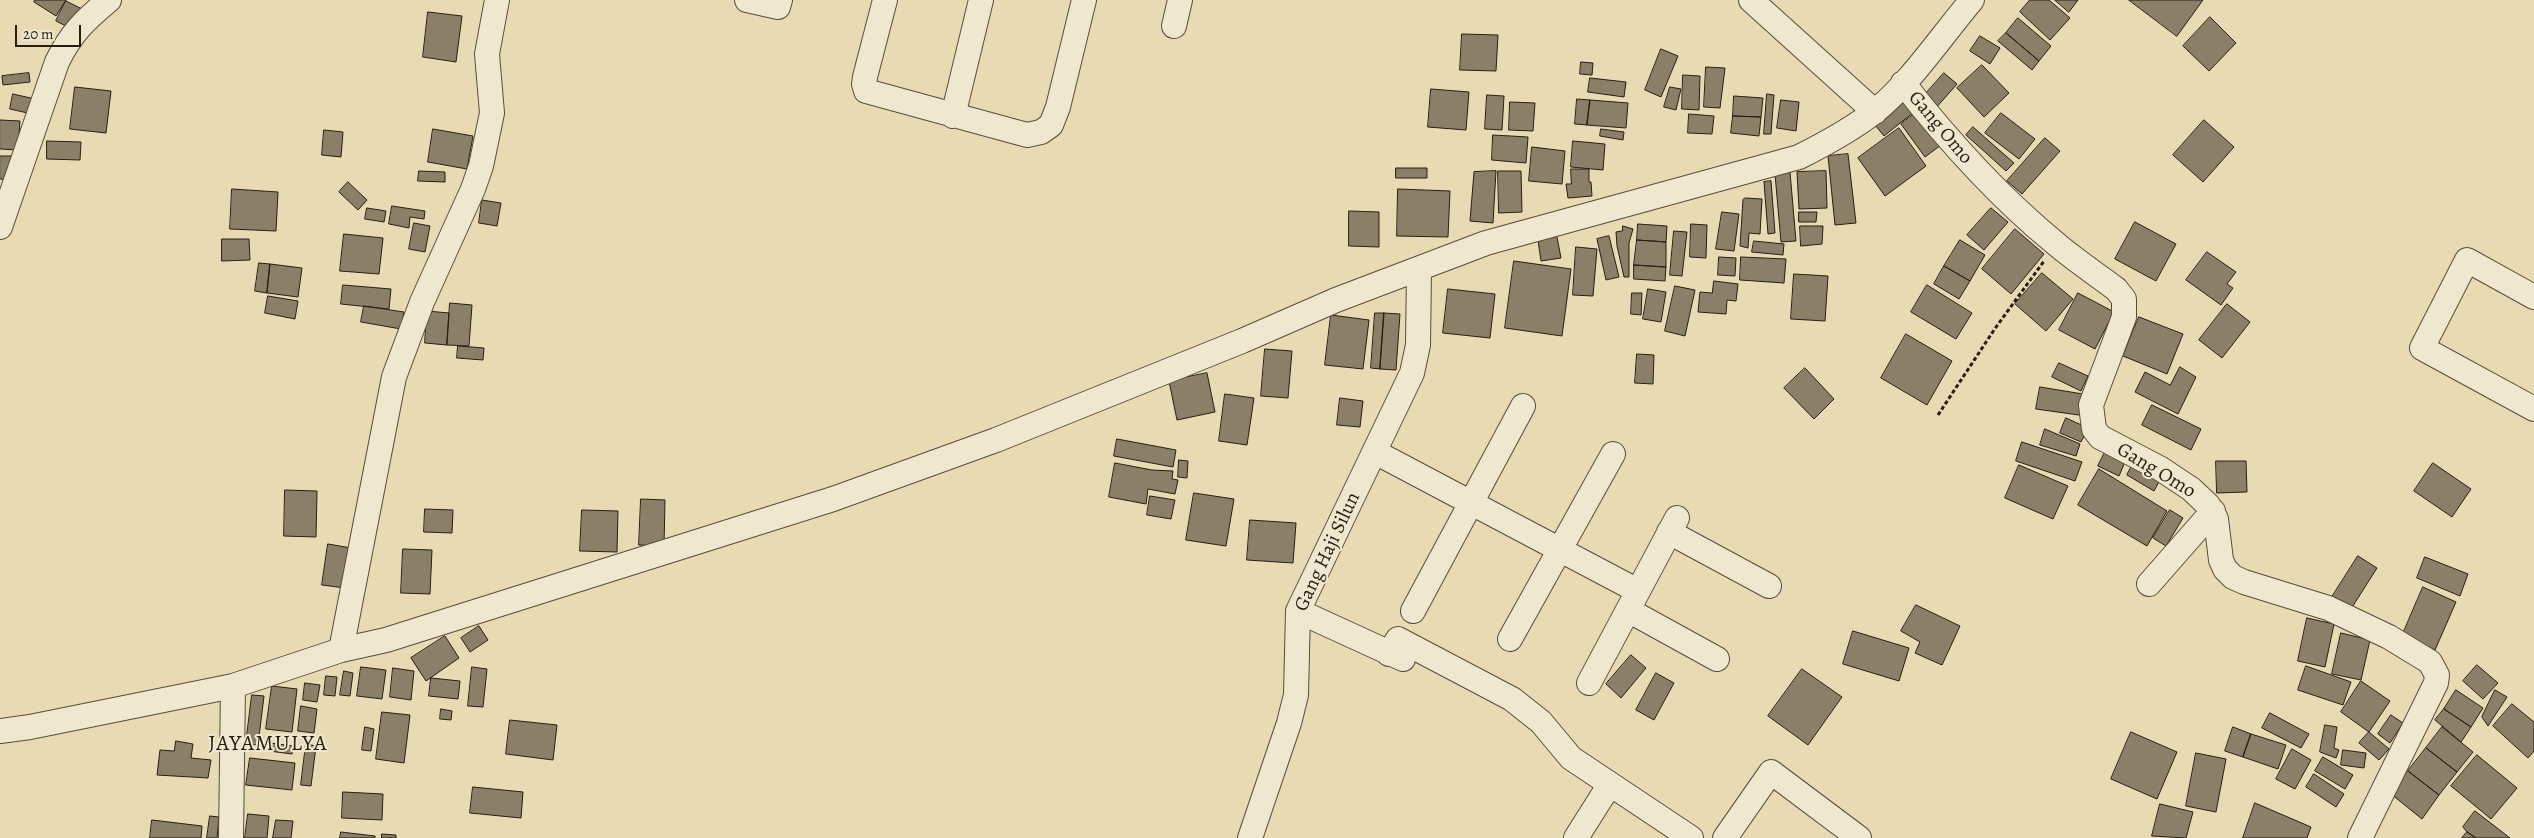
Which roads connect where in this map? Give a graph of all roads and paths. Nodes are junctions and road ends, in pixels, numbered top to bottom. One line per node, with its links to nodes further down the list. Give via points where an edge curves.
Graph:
1 (109, 0): 15 (street, via 80,24 66,41)
2 (497, 0): 33 (street, via 487,54 492,113 480,166 394,377)
3 (747, 0): 4 (street, via 778,7)
4 (780, 0)
5 (885, 0): 14 (street, via 865,77 866,90)
6 (981, 0): 14 (street)
7 (1084, 0): 14 (street, via 1051,124 1041,132 1026,135)
8 (1180, 0): 11 (street)
9 (1751, 0): 13 (street)
10 (1972, 0): 12 (street)
11 (1174, 26)
12 (1903, 83): 13 (street); 16 (street, Gang Omo, via 1963,157)
13 (1875, 112): 17 (street, via 1835,139 1799,157 1503,238)
14 (953, 116)
15 (0, 227)
16 (2056, 244): 21 (path); 25 (street, Gang Omo, via 2116,289 2124,299 2124,317 2091,405 2094,429 2100,437 2190,488)
17 (1419, 270): 22 (street, Gang Haji Silun, via 1416,358 1406,388); 33 (street, via 1336,300 996,440 833,499 396,637)
18 (2534, 297): 20 (street, via 2467,260 2422,348)
19 (1523, 406): 24 (street)
20 (2534, 409)
21 (1938, 415)
22 (1376, 452): 24 (street); 30 (street, Gang Haji Silun)
23 (1613, 454): 26 (street)
24 (1472, 503): 26 (street); 31 (street)
25 (2213, 511): 27 (street); 45 (street, Gang Omo, via 2221,560 2232,577 2351,617 2418,653 2435,669 2436,683)
26 (1558, 549): 29 (street); 32 (street)
27 (2149, 584)
28 (1769, 586): 29 (street, via 1673,525)
29 (1633, 601): 34 (street); 35 (street)
30 (1298, 610): 38 (street, via 1389,654 1512,699 1541,722 1571,758); 40 (street, Gang Haji Silun, via 1296,695 1290,723)
31 (1414, 611)
32 (1510, 639)
33 (340, 650): 36 (street)
34 (1717, 659)
35 (1589, 684)
36 (234, 686): 37 (street); 39 (street)
37 (0, 731)
38 (1610, 784): 41 (street); 42 (street)
39 (231, 838)
40 (1250, 838)
41 (1576, 838)
42 (1691, 838)
43 (1725, 838): 44 (street, via 1770,772)
44 (1859, 838)
45 (2360, 838)

